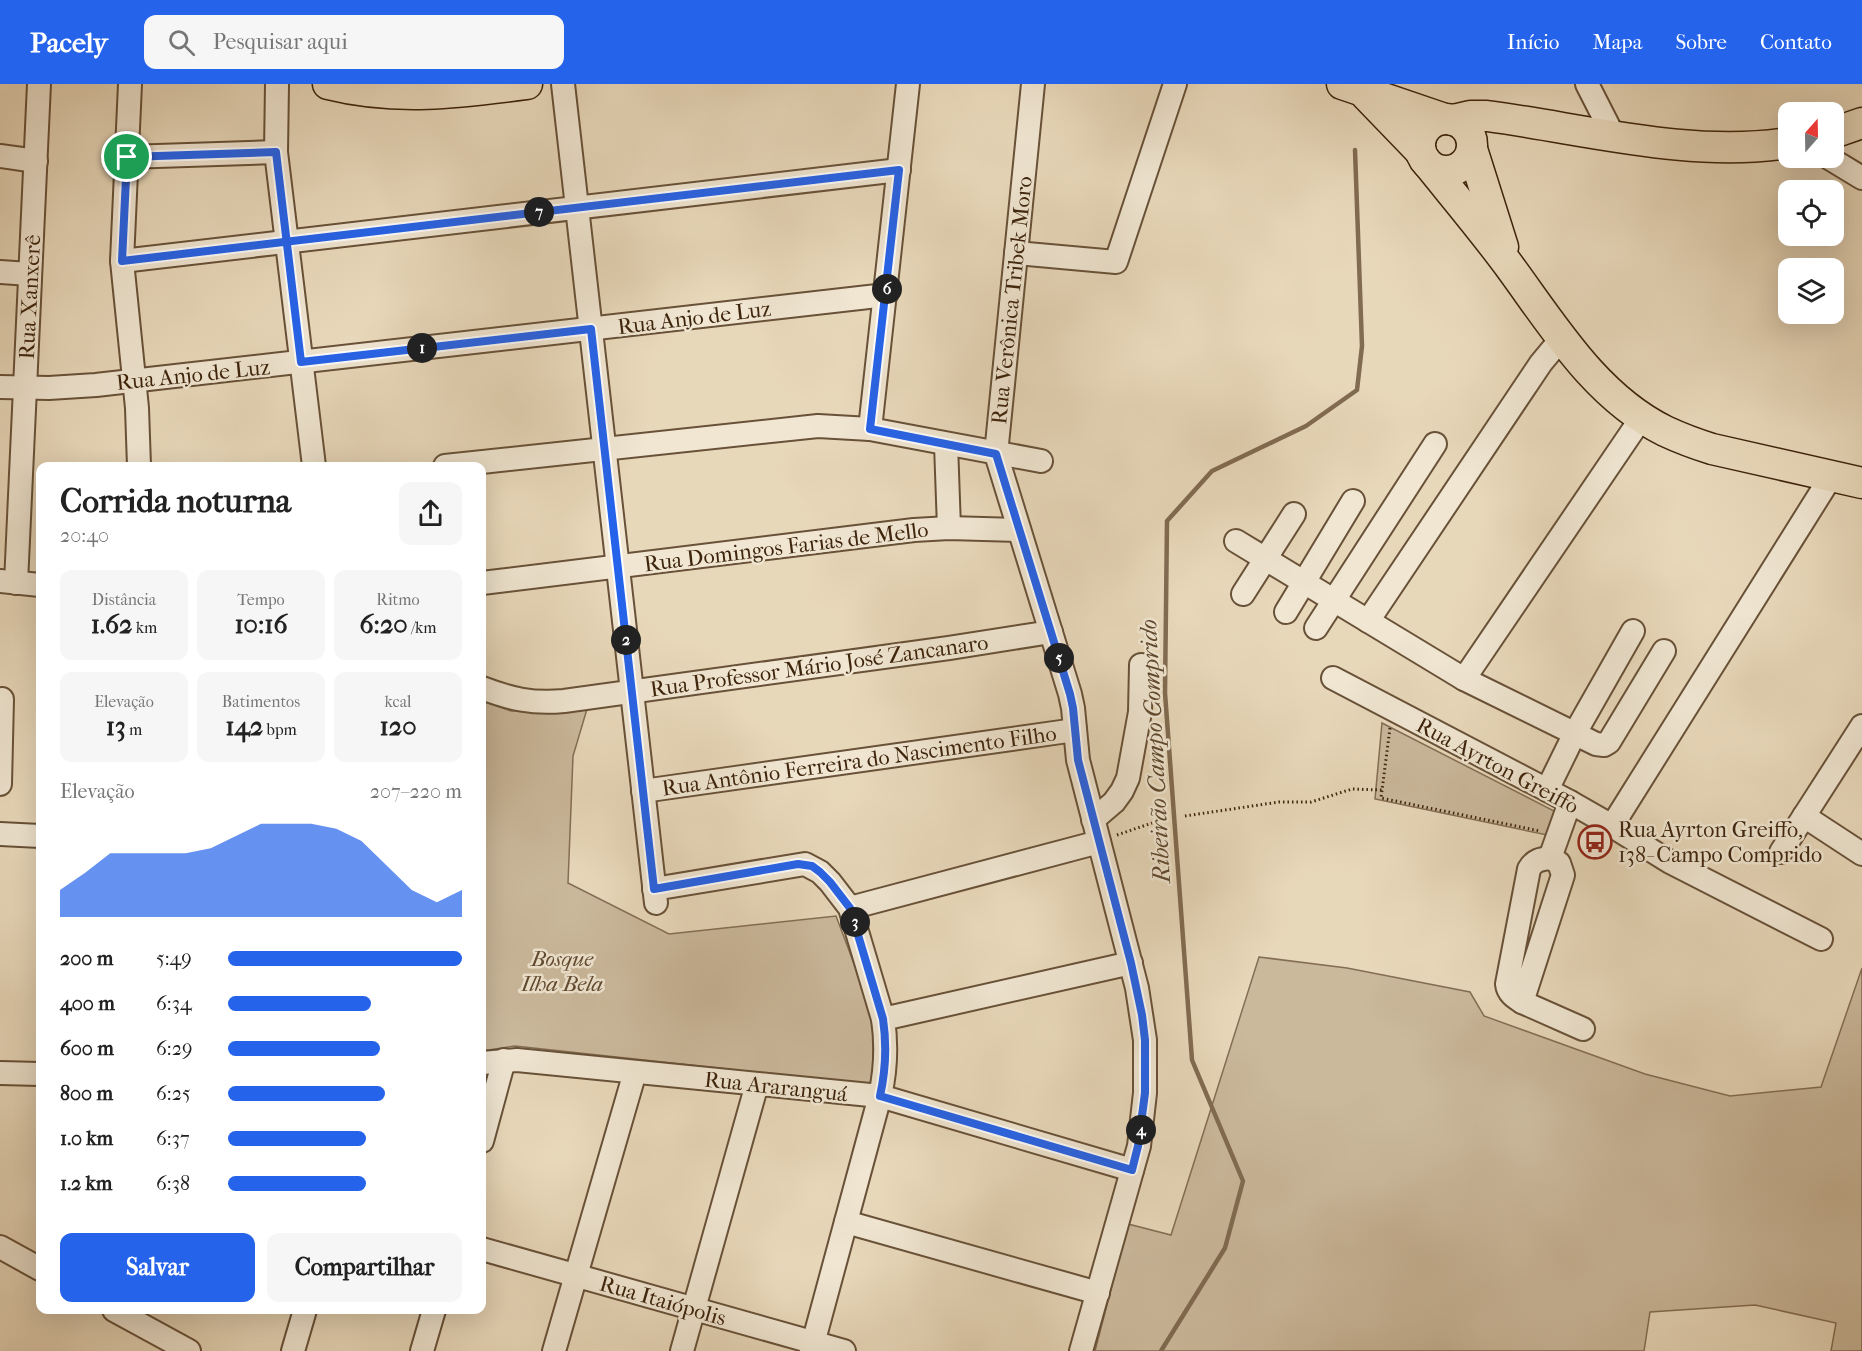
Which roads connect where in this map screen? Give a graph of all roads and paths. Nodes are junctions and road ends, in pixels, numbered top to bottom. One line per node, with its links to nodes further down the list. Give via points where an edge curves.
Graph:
1 (39, 84): 23 (street, Rua Xanxerê)
2 (130, 84): 22 (street)
3 (277, 84): 19 (street)
4 (328, 84): 5 (main road, via 376,93 418,95)
5 (526, 84)
6 (563, 84): 27 (street)
7 (908, 84): 25 (street)
8 (1033, 84): 29 (street, Rua Verônica Tribek Moro)
9 (1175, 84): 29 (street, via 1116,262)
10 (1587, 84): 16 (street)
11 (1352, 87): 12 (main road); 21 (main road)
12 (1449, 119): 13 (main road, via 1487,116); 18 (main road, via 1466,128); 21 (main road, via 1430,124 1425,130 1420,145)
13 (1527, 121): 16 (main road); 18 (main road, via 1504,126)
14 (1862, 123): 15 (main road)
15 (1844, 129)
16 (1613, 135): 17 (main road, via 1735,148)
17 (1778, 144)
18 (1472, 146): 21 (main road, via 1469,158 1456,170 1438,170); 31 (main road)
19 (276, 152): 22 (street); 28 (street)
20 (0, 156): 23 (street)
21 (1423, 156): 31 (main road)
22 (127, 157): 30 (street)
23 (36, 161): 33 (street, Rua Xanxerê)
24 (1844, 167): 26 (street)
25 (899, 170): 27 (street); 34 (street)
26 (1862, 178)
27 (577, 208): 28 (street); 35 (street)
28 (287, 242): 30 (street); 37 (street)
29 (1016, 253): 46 (street, Rua Verônica Tribek Moro)
30 (122, 261): 38 (street)
31 (1508, 264): 36 (main road)
32 (0, 272): 33 (street)
33 (30, 274): 40 (street, Rua Xanxerê)
34 (886, 295): 35 (street, Rua Anjo de Luz); 42 (street)
35 (591, 329): 37 (street, Rua Anjo de Luz); 45 (street)
36 (1561, 339): 41 (main road, via 1598,380); 68 (street)
37 (301, 362): 38 (street, Rua Anjo de Luz); 49 (street)
38 (135, 381): 40 (street, Rua Anjo de Luz); 48 (street)
39 (0, 387): 40 (street, Rua Anjo de Luz)
40 (25, 388): 52 (street, Rua Xanxerê)
41 (1642, 417): 51 (main road, via 1712,449); 75 (street)
42 (870, 429): 43 (street); 45 (street, via 793,428)
43 (946, 444): 46 (street); 56 (street)
44 (1435, 444): 66 (street)
45 (604, 449): 50 (street); 60 (street)
46 (996, 454): 47 (street); 57 (street, Rua Verônica Tribek Moro)
47 (1041, 461)
48 (139, 462)
49 (314, 462)
50 (482, 462)
51 (1832, 475): 53 (main road); 91 (street)
52 (10, 481): 62 (street, Rua Xanxerê)
53 (1862, 483)
54 (1353, 501): 61 (street)
55 (1294, 514): 59 (street)
56 (950, 528): 57 (street, Rua Domingos Farias de Mello); 60 (street, Rua Domingos Farias de Mello)
57 (1019, 530): 71 (street, Rua Verônica Tribek Moro)
58 (1236, 540): 59 (street)
59 (1265, 558): 61 (street); 65 (street)
60 (618, 566): 63 (street, Rua Domingos Farias de Mello); 77 (street)
61 (1304, 581): 66 (street); 67 (street)
62 (8, 582): 64 (street)
63 (486, 582)
64 (36, 585)
65 (1243, 594)
66 (1334, 599): 68 (street); 69 (street)
67 (1286, 612)
68 (1368, 621): 75 (street)
69 (1316, 628)
70 (1633, 631): 82 (street)
71 (1051, 632): 77 (street, Rua Professor Mário José Zancanaro); 81 (street, Rua Verônica Tribek Moro, via 1070,694)
72 (1664, 651): 82 (street, via 1610,742 1596,744)
73 (1140, 665): 92 (street, via 1140,712 1128,778)
74 (1333, 678): 79 (street, Rua Ayrton Greiffo)
75 (1464, 679): 82 (street)
76 (486, 689): 77 (street, Rua Professor Mário José Zancanaro, via 533,702)
77 (632, 692): 86 (street)
78 (2, 699): 83 (street)
79 (1392, 709): 84 (path); 85 (street, Rua Ayrton Greiffo)
80 (1862, 726): 89 (street)
81 (1075, 730): 86 (street, Rua Antônio Ferreira do Nascimento Filho); 92 (street, Rua Verônica Tribek Moro, via 1078,760)
82 (1575, 733): 85 (street)
83 (0, 784)
84 (1382, 790): 88 (path, via 1352,789 1311,802 1279,802); 94 (path, via 1381,798)
85 (1547, 790): 87 (street, Rua Ayrton Greiffo)
86 (643, 791): 99 (street, via 655,896 805,864 825,877)
87 (1570, 802): 91 (street, Rua Ayrton Greiffo); 94 (street)
88 (1185, 816)
89 (1804, 816): 96 (street); 97 (street)
90 (1152, 823): 92 (path)
91 (1612, 825): 100 (street, Rua Ayrton Greiffo, via 1670,862)
92 (1096, 831): 99 (street); 101 (street, Rua Verônica Tribek Moro)
93 (0, 834): 95 (street)
94 (1558, 835): 98 (street)
95 (36, 836)
96 (1781, 852)
97 (1862, 855)
98 (1550, 858): 102 (street, via 1559,863 1563,875); 102 (street, via 1532,863 1529,869 1507,984 1513,996)
99 (850, 908): 103 (street)
100 (1821, 939)
101 (1131, 963): 103 (street); 113 (street, Rua Verônica Tribek Moro, via 1142,1015 1145,1067 1143,1117)
102 (1522, 1002): 104 (street)
103 (883, 1019): 111 (street, via 886,1063)
104 (1584, 1029)
105 (504, 1060): 106 (street, Rua Araranguá); 107 (street, Rua Araranguá); 112 (street)
106 (486, 1062)
107 (635, 1072): 110 (street, Rua Araranguá); 118 (street)
108 (0, 1073): 109 (street)
109 (36, 1074)
110 (757, 1084): 111 (street, Rua Araranguá); 120 (street)
111 (880, 1096): 113 (street, Rua Araranguá); 114 (street)
112 (486, 1126)
113 (1132, 1170): 119 (street, Rua Verônica Tribek Moro)
114 (846, 1222): 119 (street); 124 (street)
115 (0, 1247): 117 (street)
116 (486, 1250): 118 (street, Rua Itaiópolis)
117 (36, 1267)
118 (576, 1275): 120 (street, Rua Itaiópolis); 128 (street)
119 (1098, 1293): 131 (street, Rua Verônica Tribek Moro)
120 (694, 1309): 124 (street, Rua Itaiópolis); 129 (street)
121 (121, 1314): 125 (street)
122 (304, 1314): 126 (street)
123 (433, 1314): 127 (street)
124 (812, 1347): 130 (street, Rua Itaiópolis)
125 (189, 1351)
126 (293, 1351)
127 (422, 1351)
128 (554, 1351)
129 (682, 1351)
130 (844, 1351)
131 (1081, 1351)

